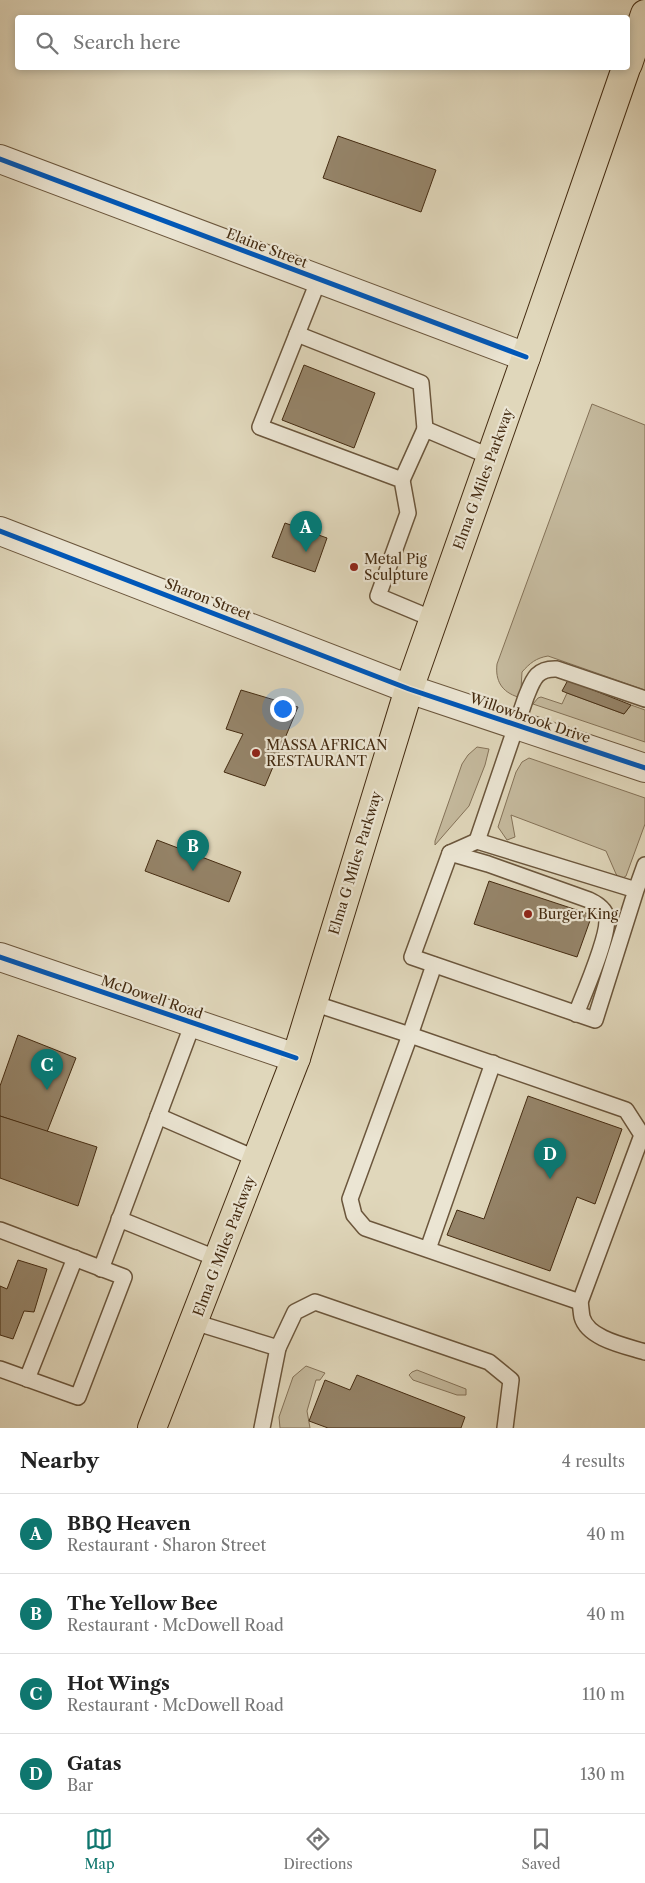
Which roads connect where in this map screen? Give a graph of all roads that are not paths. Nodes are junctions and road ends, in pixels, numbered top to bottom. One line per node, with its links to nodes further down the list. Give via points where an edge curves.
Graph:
1 (645, 14): 2 (main road, Elma G Miles Parkway)
2 (630, 57)
3 (626, 70): 7 (main road, Elma G Miles Parkway)
4 (0, 159): 5 (street, Elaine Street)
5 (319, 279): 6 (lane); 7 (street, Elaine Street)
6 (297, 334): 8 (lane, via 421,383); 10 (lane, via 260,427)
7 (526, 357): 9 (main road, Elma G Miles Parkway)
8 (425, 429): 9 (lane); 10 (lane)
9 (491, 457): 12 (main road, Elma G Miles Parkway)
10 (402, 480): 12 (lane, via 408,514 378,596)
11 (0, 530): 13 (street, Sharon Street)
12 (433, 619): 13 (main road, Elma G Miles Parkway)
13 (408, 689): 15 (street, Willowbrook Drive); 23 (main road, Elma G Miles Parkway)
14 (645, 699): 15 (lane, via 549,668 535,677)
15 (516, 725): 16 (street, Willowbrook Drive); 17 (lane)
16 (645, 768)
17 (477, 841): 18 (lane); 20 (lane)
18 (450, 853): 22 (lane, via 412,958); 24 (lane, via 580,896 599,906 606,915 606,928)
19 (645, 866): 20 (lane)
20 (636, 890): 24 (lane, via 595,1020)
21 (0, 957): 25 (street, McDowell Road)
22 (434, 965): 24 (lane); 26 (lane)
23 (313, 1003): 26 (lane); 27 (main road, Elma G Miles Parkway)
24 (576, 1014)
25 (193, 1023): 27 (street, McDowell Road); 29 (lane)
26 (410, 1036): 28 (lane); 33 (lane, via 350,1200 354,1215 365,1228)
27 (296, 1058): 30 (main road, Elma G Miles Parkway)
28 (493, 1063): 33 (lane); 37 (lane, via 626,1110 642,1135)
29 (158, 1116): 30 (lane); 31 (lane)
30 (257, 1159): 35 (main road, Elma G Miles Parkway)
31 (119, 1220): 35 (lane); 36 (lane)
32 (0, 1230): 34 (lane)
33 (428, 1249): 37 (lane)
34 (75, 1258): 36 (lane); 42 (lane)
35 (218, 1259): 38 (main road, Elma G Miles Parkway)
36 (101, 1269): 42 (lane, via 124,1277 78,1397)
37 (580, 1302): 40 (lane, via 586,1326 597,1336)
38 (194, 1322): 39 (lane); 43 (main road, Elma G Miles Parkway)
39 (278, 1348): 44 (lane); 45 (lane, via 295,1312 315,1302 489,1362 510,1380)
40 (645, 1352)
41 (0, 1369): 42 (lane)
42 (27, 1379)
43 (152, 1428)
44 (262, 1428)
45 (505, 1428)

